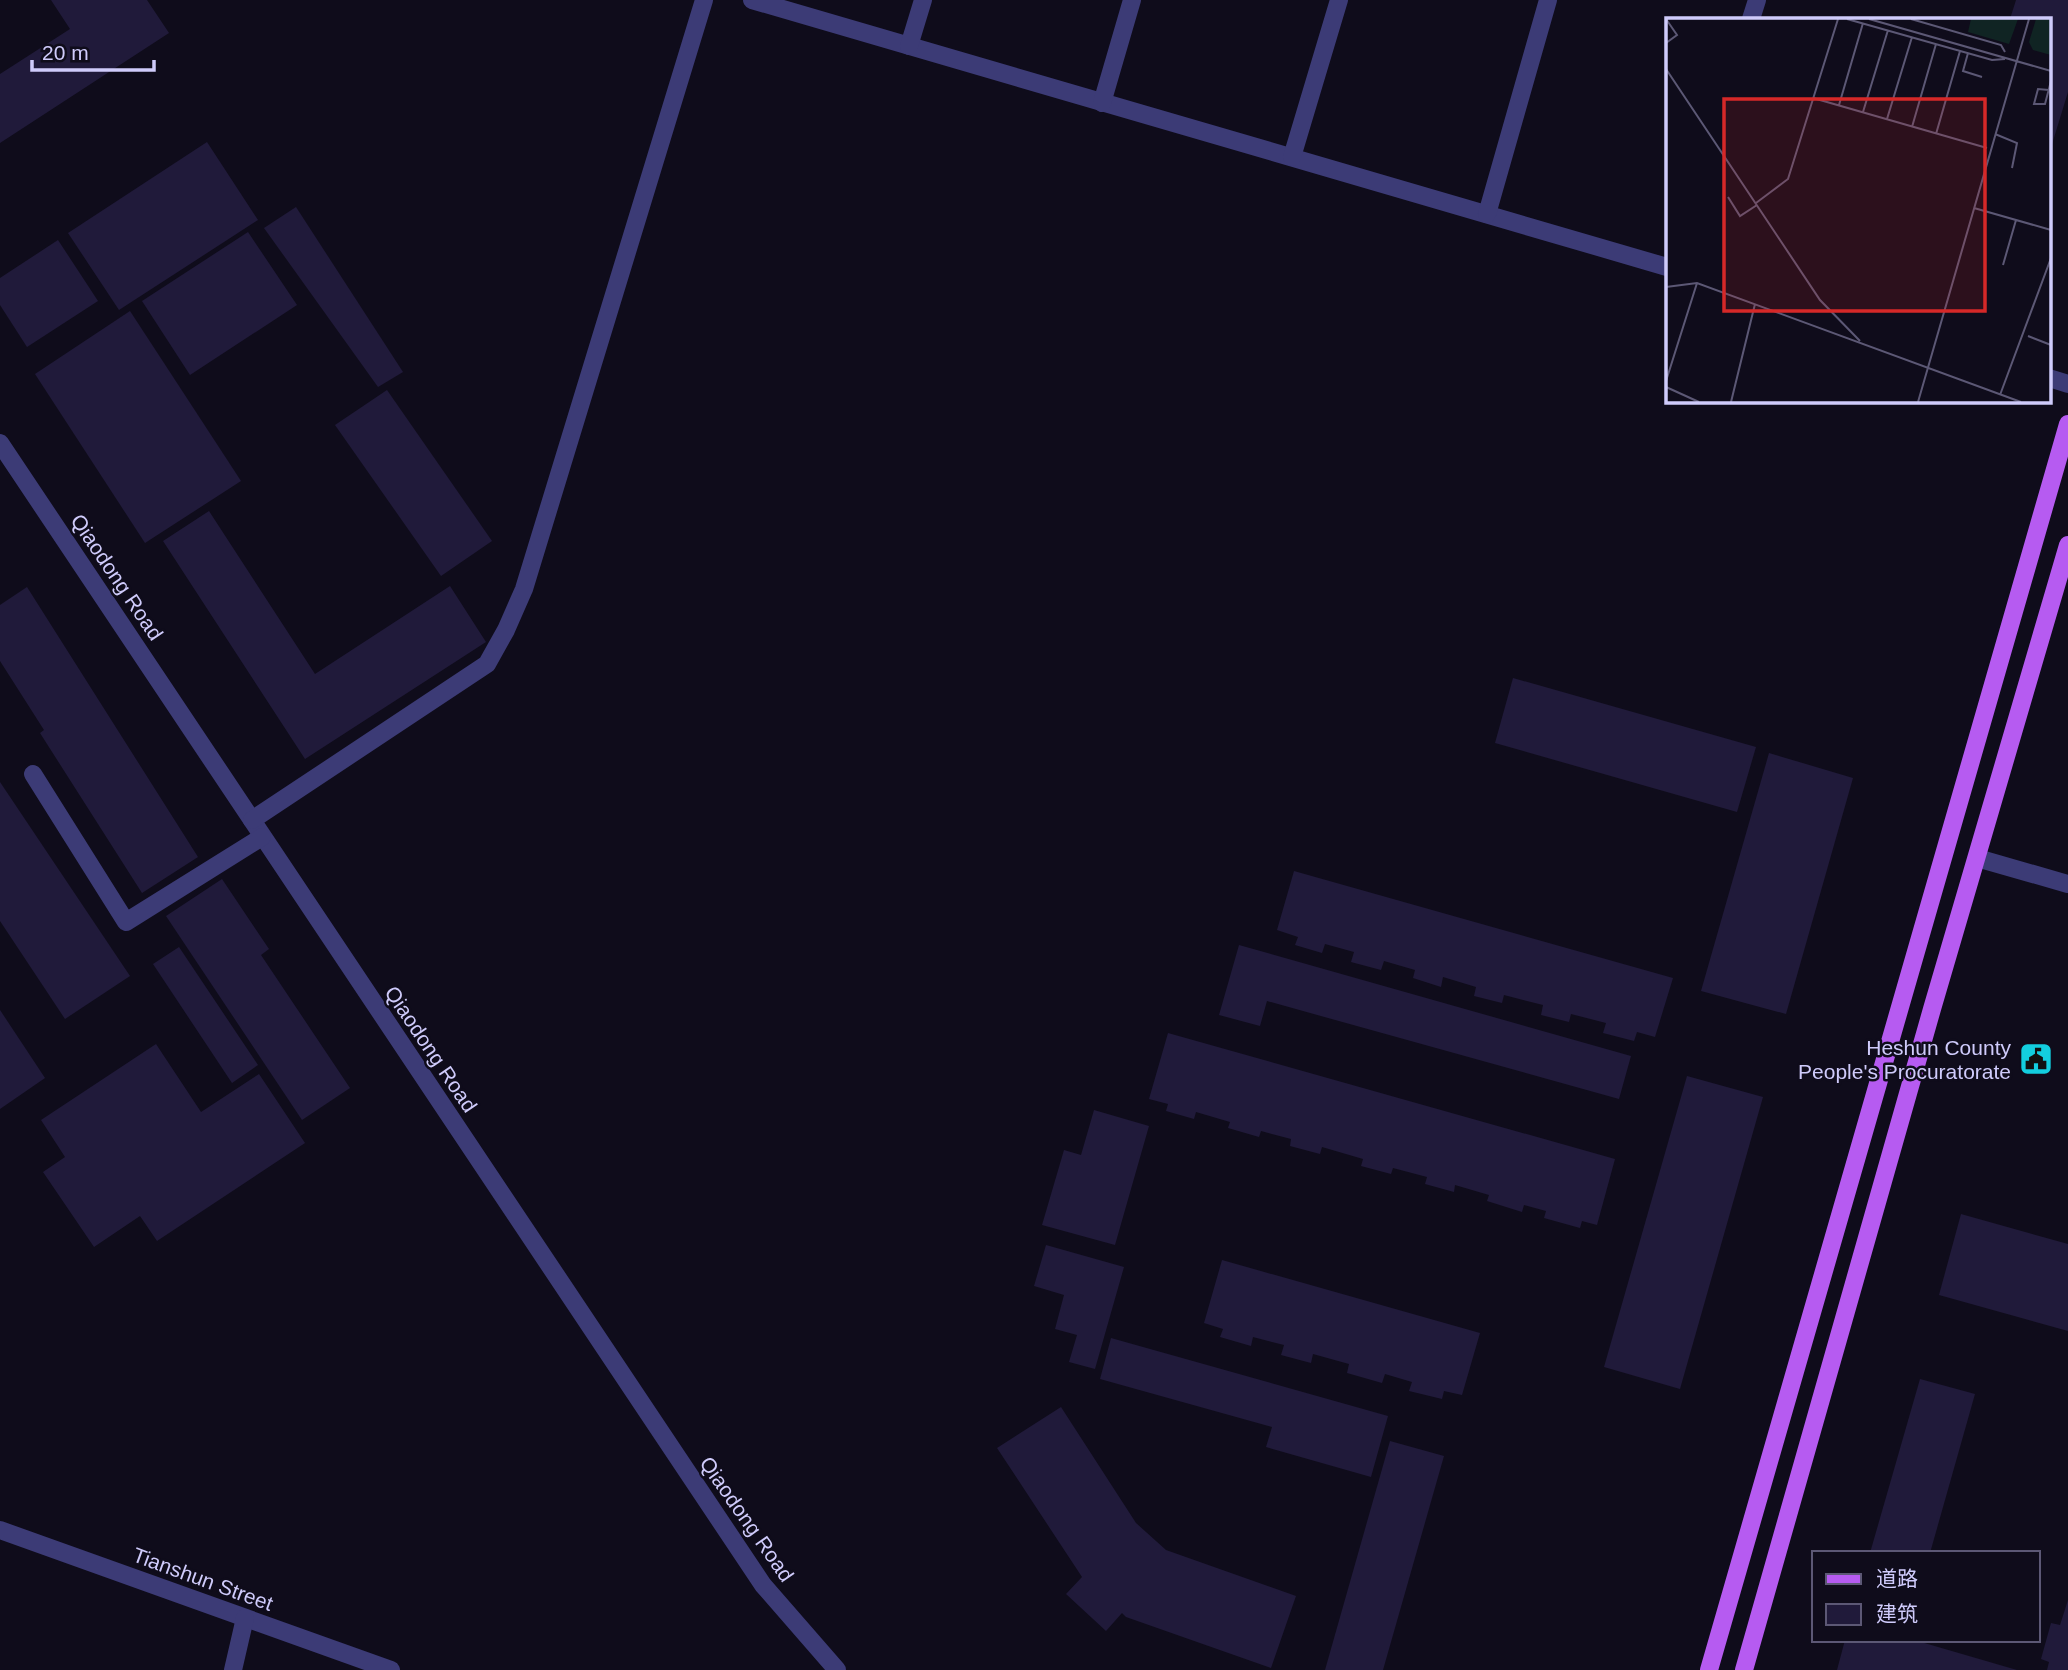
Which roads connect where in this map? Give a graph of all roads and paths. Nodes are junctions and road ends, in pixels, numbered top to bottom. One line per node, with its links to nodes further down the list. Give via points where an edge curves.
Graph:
1 (704, 0): 20 (street, via 524,589 506,630 487,664)
2 (752, 0): 9 (street)
3 (923, 0): 9 (street)
4 (1132, 0): 10 (street)
5 (1339, 0): 11 (street)
6 (1548, 0): 12 (street)
7 (1757, 0): 8 (street)
8 (1751, 18)
9 (909, 46): 10 (street)
10 (1102, 103): 11 (street)
11 (1292, 157): 12 (street)
12 (1486, 214): 13 (street)
13 (1666, 267)
14 (2050, 378): 15 (street)
15 (2068, 384)
16 (2068, 424): 29 (main road)
17 (0, 443): 20 (street, Qiaodong Road)
18 (2068, 545): 22 (main road)
19 (33, 774): 21 (street, via 126,922)
20 (252, 820): 21 (street, Qiaodong Road)
21 (262, 836): 28 (street, Qiaodong Road, via 763,1585)
22 (1977, 858): 23 (street); 30 (main road)
23 (2068, 884)
24 (0, 1530): 25 (street, Tianshun Street)
25 (245, 1618): 26 (street); 27 (street, Tianshun Street)
26 (233, 1670)
27 (391, 1670)
28 (837, 1670)
29 (1709, 1670)
30 (1744, 1670)

